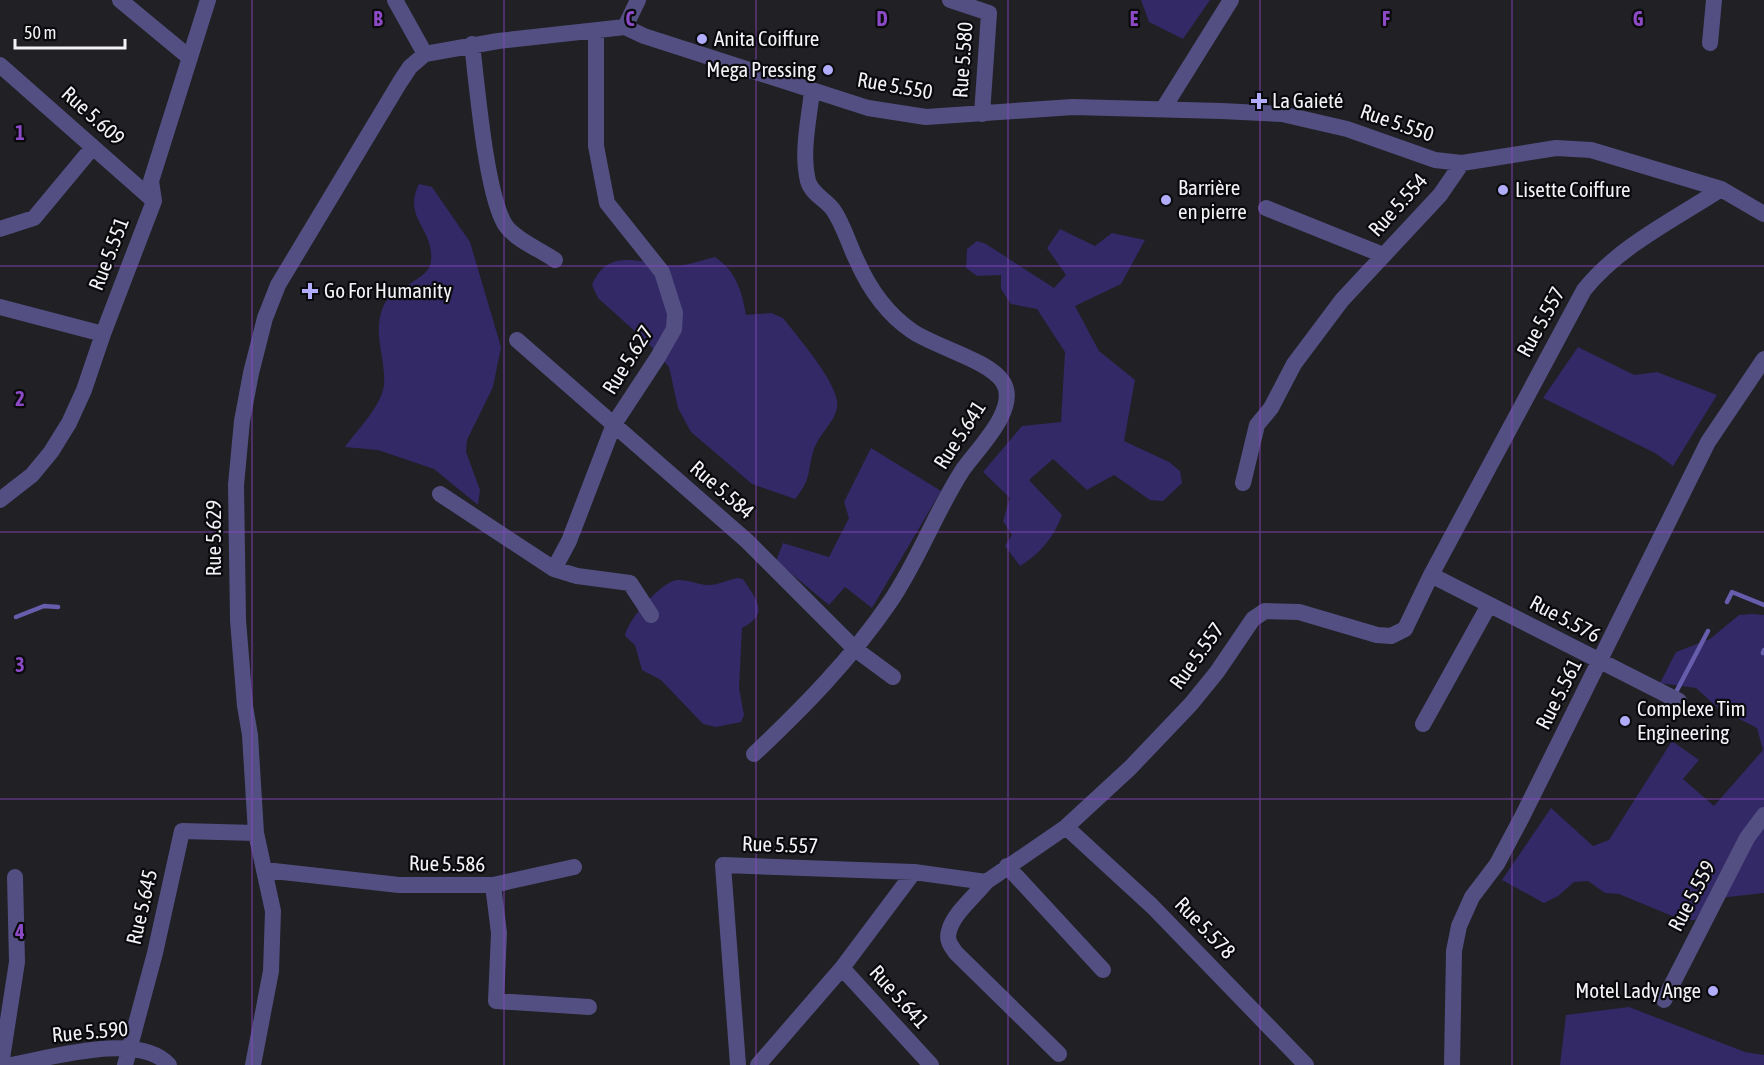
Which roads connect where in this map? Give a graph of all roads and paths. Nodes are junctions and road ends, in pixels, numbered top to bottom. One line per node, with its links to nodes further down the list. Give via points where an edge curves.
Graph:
1 (120, 0): 14 (street)
2 (208, 0): 14 (street, Rue 5.551)
3 (395, 0): 13 (street)
4 (638, 0): 9 (street)
5 (950, 0): 8 (street, Rue 5.580)
6 (1231, 0): 17 (street)
7 (1714, 0): 11 (street)
8 (989, 7): 18 (street, Rue 5.580)
9 (625, 27): 10 (street); 16 (street, Rue 5.550)
10 (596, 32): 12 (street); 32 (street, Rue 5.627, via 596,146 607,203 662,272 675,313 674,329)
11 (1710, 43)
12 (472, 44): 13 (street); 27 (street, via 489,166 500,213 507,228)
13 (424, 54): 48 (street, Rue 5.629, via 400,82 290,263 265,318 251,373 236,485 236,556)
14 (190, 57): 22 (street, Rue 5.551, via 151,181)
15 (0, 65): 19 (street, Rue 5.609)
16 (812, 91): 18 (street, Rue 5.550, via 868,108 926,117); 40 (street, Rue 5.641, via 805,158 809,185 834,212 881,302 911,331 995,374 1004,382 1006,395 1005,408 963,469 891,602)
17 (1163, 109): 18 (street, Rue 5.550, via 1073,107); 20 (street, Rue 5.550, via 1282,114 1347,129 1435,160)
18 (982, 114)
19 (93, 147): 22 (street, Rue 5.609); 25 (street, via 34,218)
20 (1462, 163): 21 (street, via 1556,148 1591,150); 26 (street, Rue 5.554, via 1440,195)
21 (1721, 189): 24 (street); 37 (street, Rue 5.557, via 1619,255 1584,290)
22 (154, 201): 29 (street, Rue 5.551)
23 (1266, 208): 26 (street)
24 (1764, 214)
25 (0, 229)
26 (1383, 255): 33 (street, Rue 5.554, via 1342,300 1294,364 1271,408 1257,425)
27 (555, 261)
28 (0, 307): 29 (street)
29 (103, 334): 35 (street, Rue 5.551, via 84,390 63,432 32,475)
30 (517, 340): 32 (street, Rue 5.584)
31 (1764, 359): 41 (street, Rue 5.561, via 1708,442)
32 (614, 424): 36 (street, Rue 5.627, via 569,541); 40 (street, Rue 5.584, via 747,541)
33 (1243, 483)
34 (440, 494): 36 (street)
35 (0, 500)
36 (554, 569): 39 (street, via 630,583)
37 (1431, 575): 38 (street, Rue 5.576); 47 (street, Rue 5.557, via 1408,625 1391,636 1299,612 1264,611 1253,619 1191,704)
38 (1490, 605): 41 (street, Rue 5.576); 44 (street)
39 (651, 615)
40 (855, 649): 42 (street, Rue 5.584); 45 (street, Rue 5.641, via 812,700)
41 (1600, 663): 43 (street, Rue 5.576); 71 (street, Rue 5.561, via 1497,864 1472,897 1458,926)
42 (893, 677)
43 (1679, 701)
44 (1423, 724)
45 (754, 754)
46 (1764, 815): 58 (street, Rue 5.559, via 1747,838)
47 (1066, 827): 49 (street, Rue 5.557); 70 (street, Rue 5.578, via 1152,906)
48 (256, 833): 51 (street, Rue 5.629); 60 (street, Rue 5.645, via 182,831)
49 (1007, 866): 54 (street, Rue 5.557); 57 (street)
50 (574, 867): 55 (street)
51 (264, 870): 55 (street, Rue 5.586, via 399,885); 66 (street, Rue 5.629, via 273,911 274,944)
52 (914, 872): 54 (street, Rue 5.557); 56 (street, Rue 5.641); 67 (street, Rue 5.557, via 723,865)
53 (15, 877): 62 (street, via 16,962)
54 (986, 882): 61 (street, via 953,923 948,932 949,942)
55 (494, 885): 59 (street, Rue 5.586, via 499,933 496,1001)
56 (842, 968): 68 (street); 69 (street, Rue 5.641)
57 (1103, 970)
58 (1664, 1000)
59 (590, 1007)
60 (129, 1048): 63 (street, Rue 5.590, via 92,1050); 64 (street, Rue 5.645); 65 (street, Rue 5.590, via 163,1058)
61 (1059, 1054)
62 (1, 1065)
63 (11, 1065)
64 (125, 1065)
65 (169, 1065)
66 (253, 1065)
67 (738, 1065)
68 (758, 1065)
69 (931, 1065)
70 (1306, 1065)
71 (1452, 1065)

